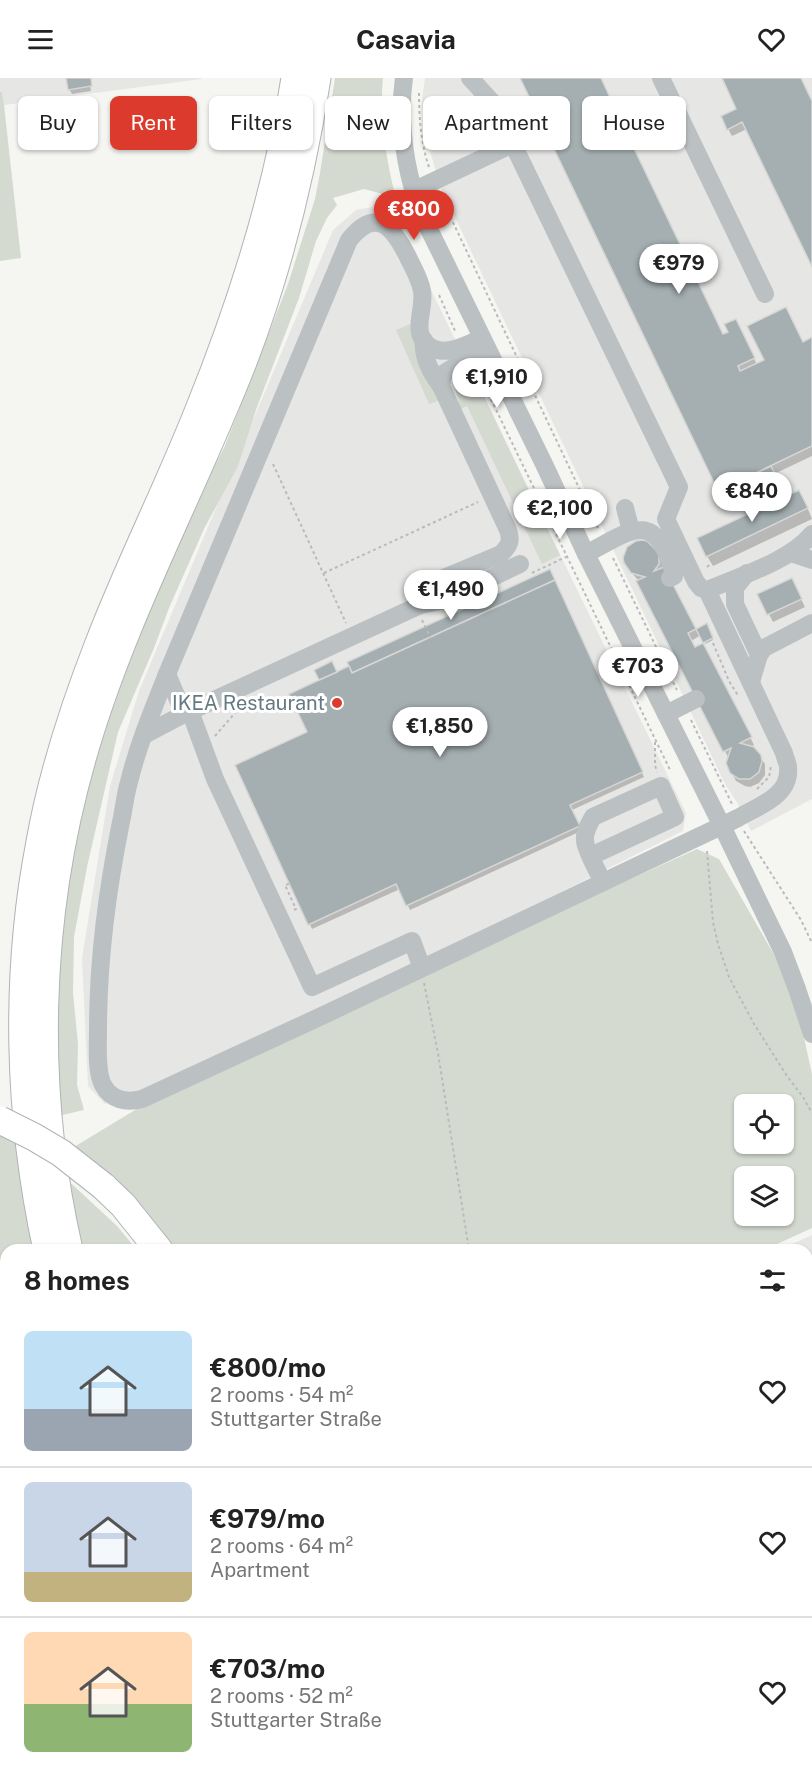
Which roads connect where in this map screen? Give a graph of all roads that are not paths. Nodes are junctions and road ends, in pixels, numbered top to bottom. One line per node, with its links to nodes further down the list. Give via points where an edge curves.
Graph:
1 (295, 78): 39 (highway, via 271,197 237,311 197,415 99,642 62,752 39,843 25,955 23,1053 32,1172)
2 (317, 78): 40 (highway, via 293,201 258,318 121,648 82,758 70,808 47,954 45,1041 54,1170)
3 (470, 78): 6 (street)
4 (661, 78): 10 (street)
5 (412, 82): 9 (street, via 403,126)
6 (487, 96)
7 (501, 150): 9 (street)
8 (516, 150): 23 (street, via 679,488 666,519 692,573 701,588)
9 (413, 191): 12 (street)
10 (765, 294)
11 (423, 340): 12 (street, via 443,351); 13 (street, via 422,351); 27 (street, via 423,293 399,239 387,226 364,225 345,248)
12 (485, 344): 13 (street, via 443,374); 19 (street, via 544,464)
13 (441, 386): 17 (street, via 508,530)
14 (625, 508): 15 (street)
15 (631, 531): 19 (street); 22 (street, via 646,529 655,534 673,568 674,576)
16 (812, 534): 18 (street)
17 (510, 543): 24 (street, via 501,554 446,577); 24 (street, via 523,570 445,600)
18 (791, 553): 20 (street); 21 (street)
19 (577, 555): 31 (street)
20 (812, 560)
21 (747, 573): 23 (street); 26 (street, via 735,588 735,604)
22 (670, 578)
23 (707, 590): 28 (street)
24 (418, 606): 30 (street)
25 (812, 623): 26 (street, via 764,648)
26 (759, 655): 28 (street)
27 (167, 674): 30 (street); 32 (street)
28 (751, 682): 33 (street, via 784,753 787,784 776,796 735,810)
29 (690, 702): 31 (street)
30 (187, 712): 32 (street); 36 (street, via 312,987 412,941)
31 (666, 714): 33 (street)
32 (144, 735): 36 (street, via 129,782 102,940 99,1073 110,1095 130,1102 142,1099)
33 (722, 826): 35 (street); 37 (street, via 783,952)
34 (591, 856): 34 (street, via 585,841 593,817 668,783 675,818); 35 (street)
35 (603, 882): 36 (street)
36 (422, 968)
37 (812, 1034)
38 (0, 1120): 41 (highway, bridge, via 61,1153 103,1186)
39 (46, 1244)
40 (68, 1244)
41 (154, 1244)

